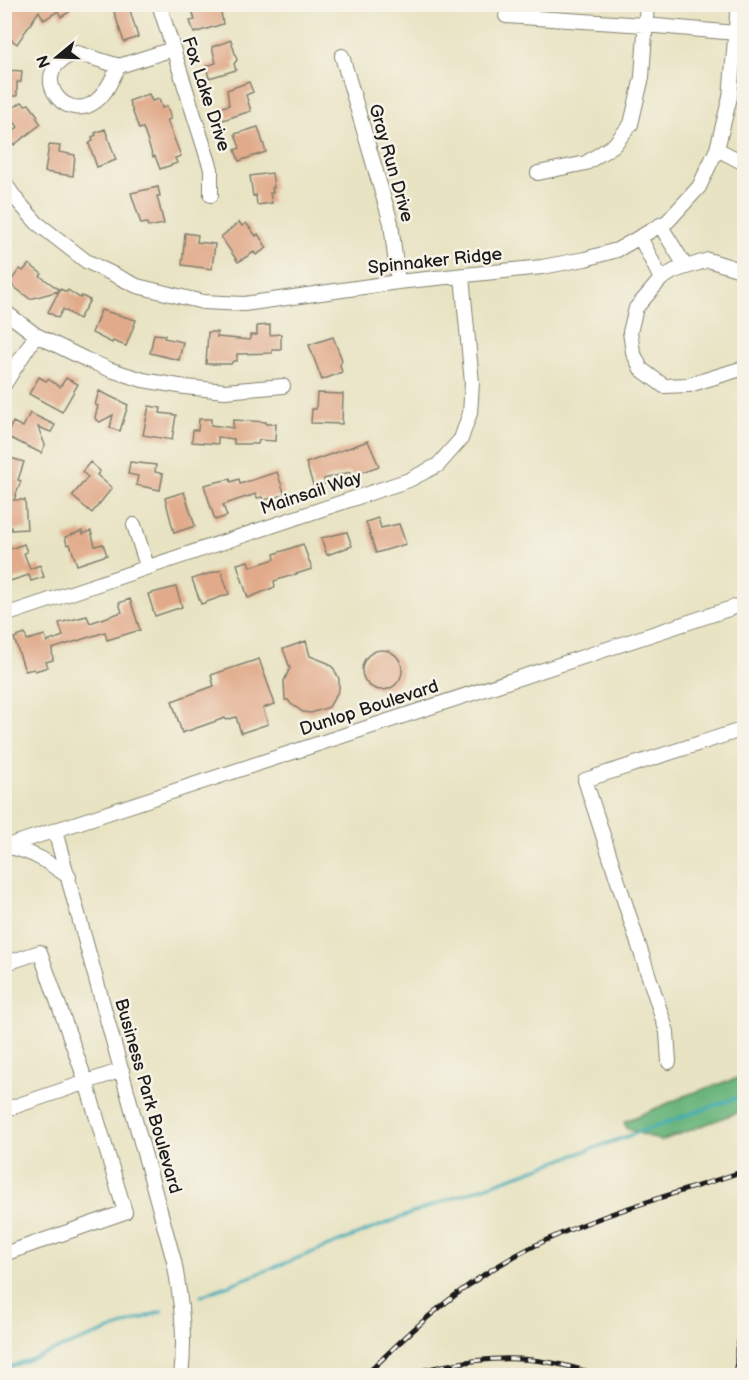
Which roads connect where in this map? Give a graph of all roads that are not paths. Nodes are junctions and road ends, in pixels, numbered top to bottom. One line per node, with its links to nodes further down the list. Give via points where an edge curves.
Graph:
1 (159, 4): 7 (street, Fox Lake Drive)
2 (647, 4): 5 (street)
3 (738, 4): 6 (street, Spinnaker Ridge)
4 (506, 16): 5 (street)
5 (645, 25): 6 (street); 12 (street, via 642,77 631,124 614,145 586,163)
6 (736, 33): 10 (street, Spinnaker Ridge, via 730,97)
7 (173, 49): 9 (street); 14 (street, Fox Lake Drive, via 212,169)
8 (342, 56): 21 (street, Gray Run Drive, via 391,223)
9 (119, 66): 9 (street, via 77,53 64,57 53,70 52,88 61,102 70,107 88,106 104,92)
10 (717, 150): 11 (street); 15 (street, Spinnaker Ridge, via 699,187)
11 (744, 164)
12 (538, 173)
13 (4, 182): 21 (street, Spinnaker Ridge, via 37,222 86,261 137,286 167,295 244,304)
14 (211, 195)
15 (660, 225): 16 (street, Spinnaker Ridge); 17 (street)
16 (640, 237): 19 (street, Spinnaker Ridge, via 617,250 585,259); 20 (street)
17 (686, 267): 18 (street, via 708,260); 20 (street)
18 (744, 271)
19 (462, 276): 21 (street, Spinnaker Ridge); 28 (street, Mainsail Way, via 472,383 470,413 461,439 438,465 409,480)
20 (661, 279): 24 (street, via 636,308 630,332 641,369 664,386 689,385)
21 (398, 282)
22 (4, 311): 23 (street)
23 (36, 335): 25 (street); 26 (street, via 111,370 160,384 225,391)
24 (744, 368)
25 (4, 385)
26 (283, 386)
27 (134, 525): 28 (street)
28 (147, 567): 30 (street, Mainsail Way)
29 (744, 604): 33 (street, Dunlop Boulevard)
30 (4, 613)
31 (742, 730): 32 (street); 37 (street, via 585,780 667,1032)
32 (744, 745)
33 (55, 831): 34 (street, Dunlop Boulevard); 35 (street, Business Park Boulevard)
34 (5, 847): 35 (street, via 29,851)
35 (69, 877): 38 (street, Business Park Boulevard)
36 (4, 964): 39 (street, via 40,952)
37 (669, 1062)
38 (122, 1070): 39 (street); 42 (street, Business Park Boulevard, via 174,1261 182,1314)
39 (86, 1082): 40 (street); 41 (street, via 125,1212)
40 (4, 1110)
41 (4, 1254)
42 (181, 1376)

